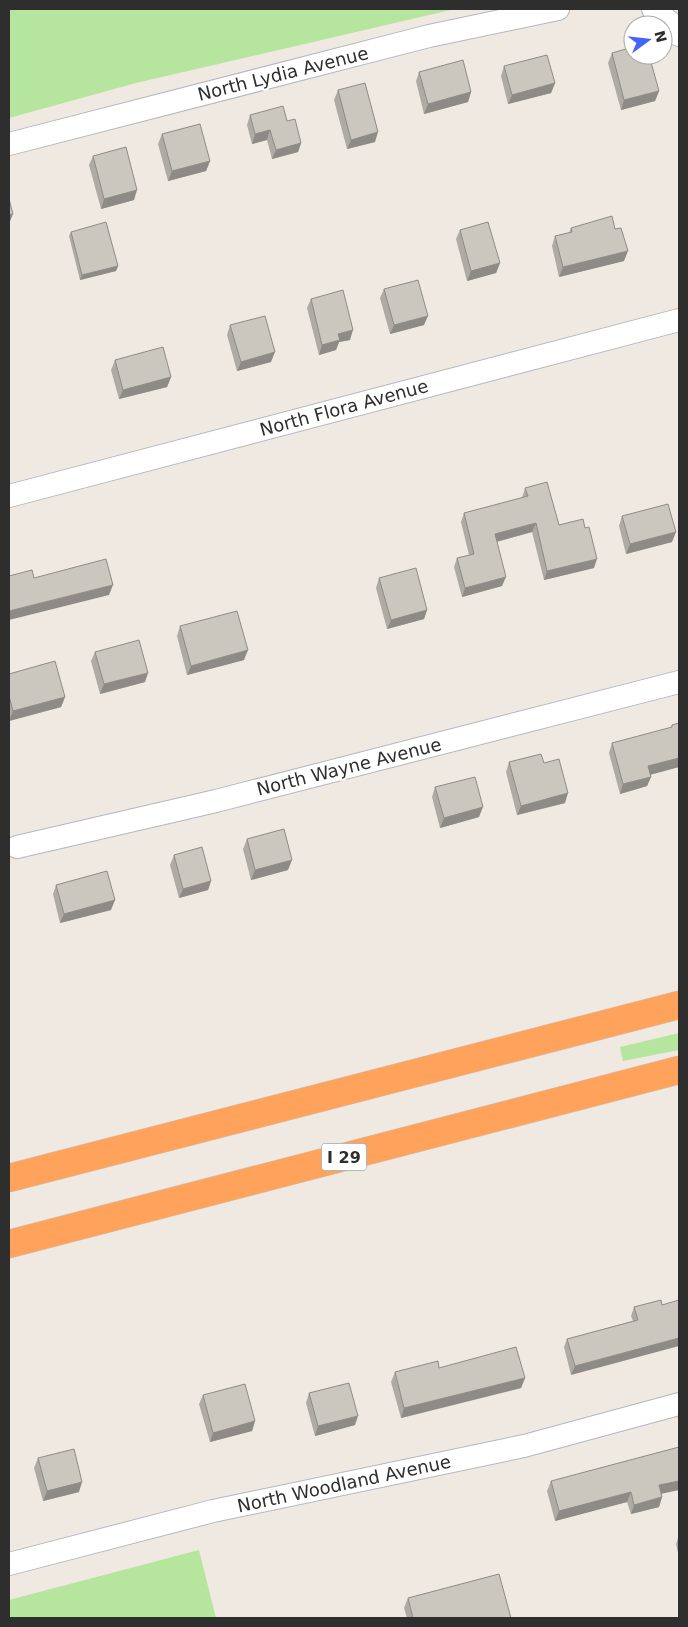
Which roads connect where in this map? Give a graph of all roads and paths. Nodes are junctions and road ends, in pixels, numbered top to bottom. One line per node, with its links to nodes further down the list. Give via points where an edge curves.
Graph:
1 (558, 9): 4 (street, North Lydia Avenue, via 429,36)
2 (655, 10): 3 (street, via 672,24)
3 (679, 35)
4 (9, 144)
5 (679, 320): 6 (street, North Flora Avenue)
6 (9, 496)
7 (679, 682): 8 (street, North Wayne Avenue, via 216,801)
8 (17, 847)
9 (679, 1005): 11 (highway)
10 (679, 1070): 12 (highway, I 29)
11 (9, 1178)
12 (9, 1244)
13 (679, 1404): 14 (street, North Woodland Avenue, via 524,1446 213,1511)
14 (9, 1564)

